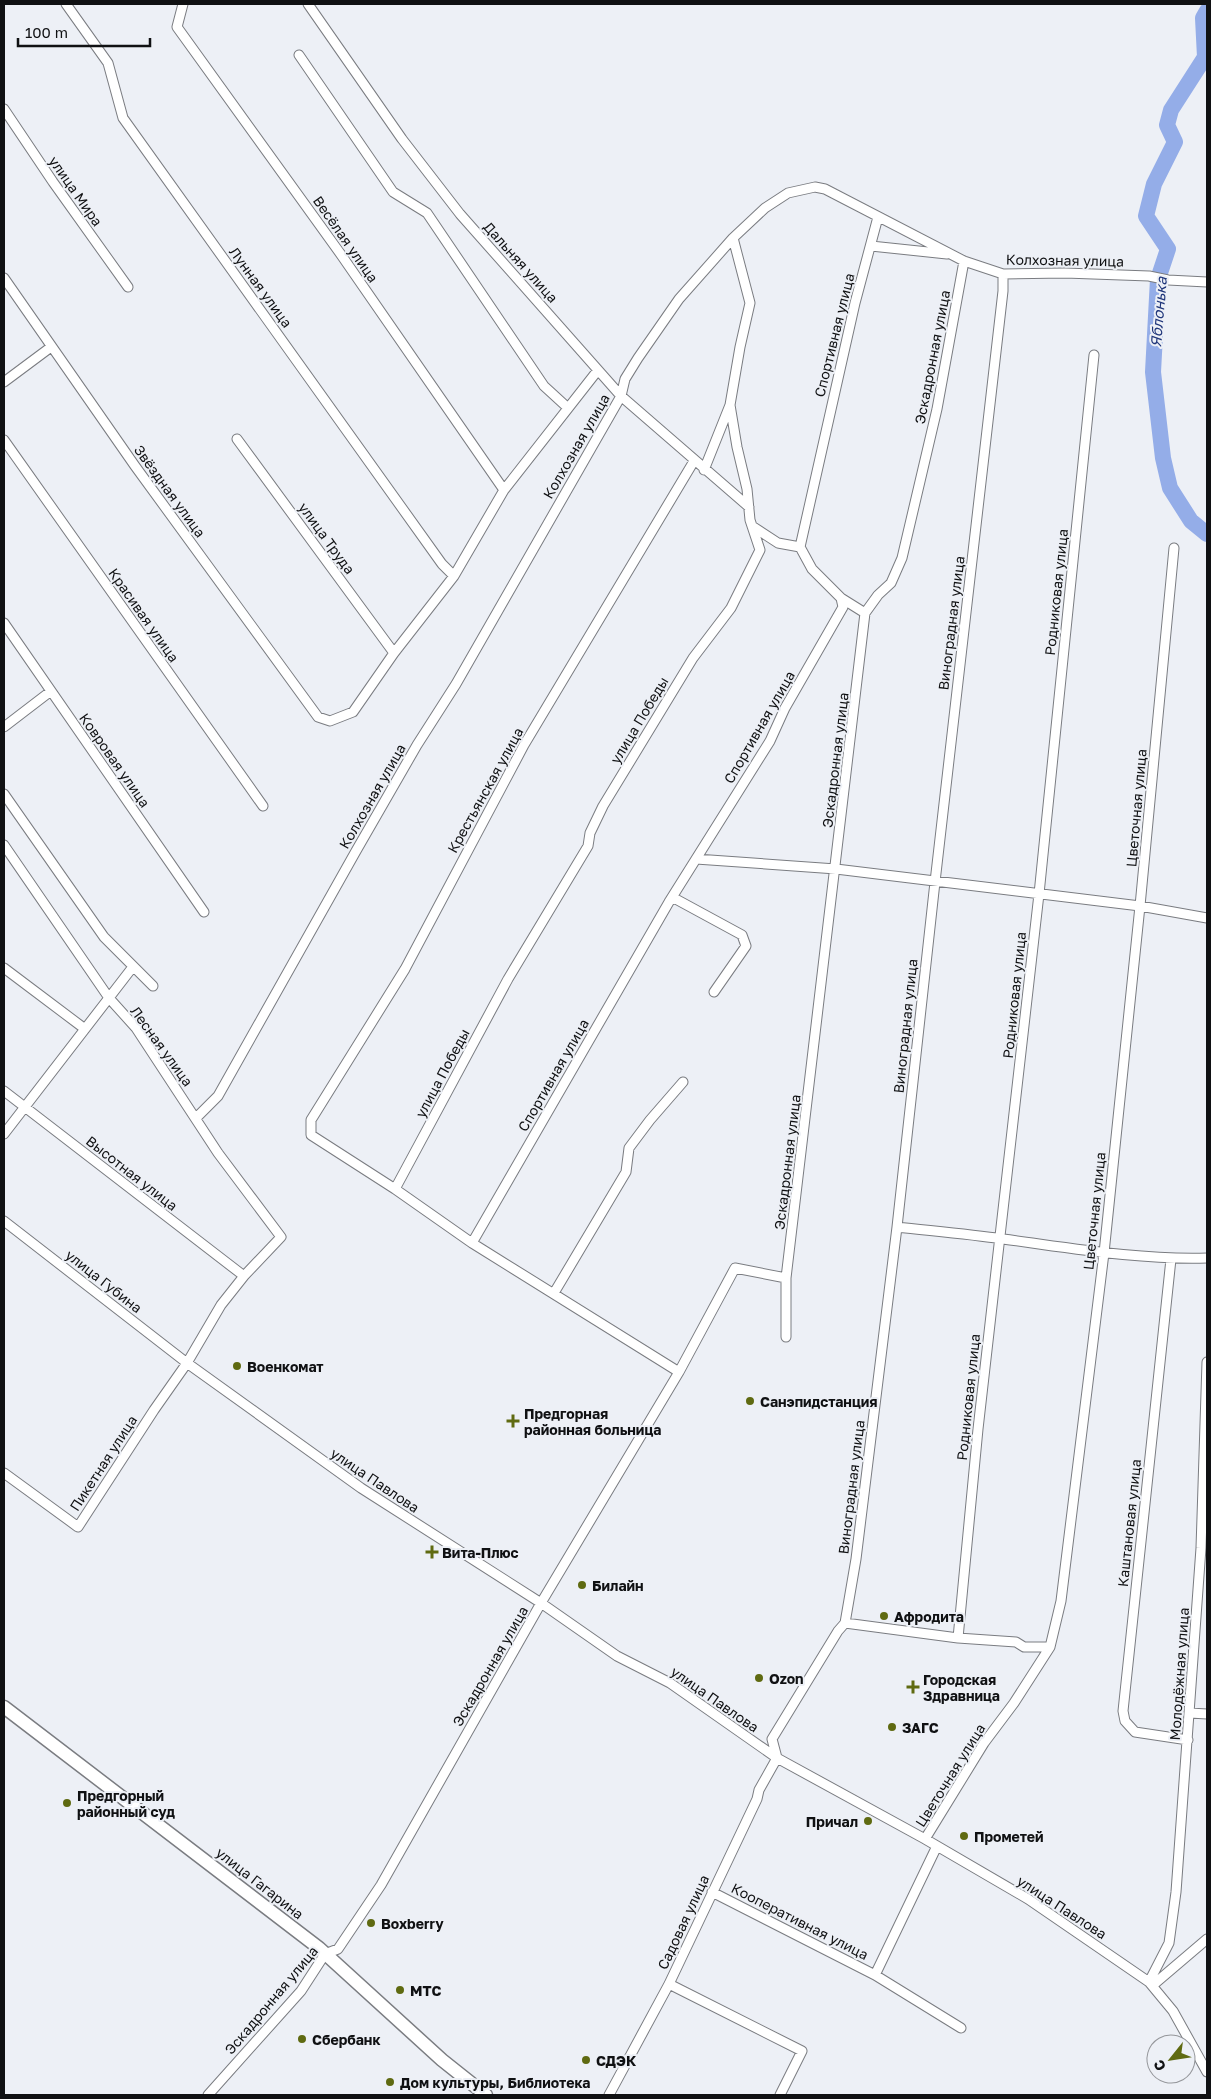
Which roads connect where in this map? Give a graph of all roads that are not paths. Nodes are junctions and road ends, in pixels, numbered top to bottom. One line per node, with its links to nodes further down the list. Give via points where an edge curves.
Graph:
1 (66, 4): 31 (street, Лунная улица, via 108,63 123,118 442,564)
2 (183, 4): 26 (street, Весёлая улица, via 177,27 342,256)
3 (308, 4): 17 (street, Дальняя улица, via 402,140 454,206)
4 (299, 55): 21 (street, via 393,192 427,213 544,386)
5 (4, 109): 14 (street, улица Мира)
6 (878, 217): 7 (street, Колхозная улица, via 815,187 788,192 765,208); 8 (street, Спортивная улица); 9 (street, Колхозная улица)
7 (734, 238): 19 (street, Колхозная улица, via 679,299 638,358); 20 (street, улица Победы, via 750,304)
8 (871, 246): 9 (street); 29 (street, Спортивная улица)
9 (952, 254): 10 (street, Колхозная улица)
10 (964, 261): 11 (street, Колхозная улица); 33 (street, Эскадронная улица, via 937,409 902,558 891,583)
11 (1003, 274): 13 (street, Колхозная улица, via 1149,276); 43 (street, Виноградная улица)
12 (4, 278): 15 (street, Звёздная улица)
13 (1207, 282)
14 (128, 287)
15 (51, 347): 18 (street); 35 (street, Звёздная улица, via 134,466 318,716 330,721 353,712)
16 (1094, 355): 44 (street, Родниковая улица)
17 (598, 370): 19 (street, Дальняя улица); 21 (street)
18 (4, 382)
19 (621, 396): 24 (street, Дальняя улица); 58 (street, Колхозная улица, via 456,684 398,778 218,1096)
20 (730, 405): 25 (street); 27 (street, улица Победы)
21 (568, 408): 26 (street)
22 (237, 438): 35 (street, улица Труда)
23 (4, 440): 39 (street, Красивая улица)
24 (694, 461): 25 (street, Дальняя улица); 60 (street, Крестьянская улица, via 524,745 405,969 311,1120 311,1135)
25 (704, 470): 27 (street, Дальняя улица)
26 (504, 490): 31 (street)
27 (749, 507): 28 (street, улица Победы)
28 (752, 526): 29 (street, via 778,543); 60 (street, улица Победы, via 760,550 731,608 693,658 603,806 590,833 588,846 508,979)
29 (800, 547): 32 (street, via 812,569)
30 (1174, 548): 46 (street, Цветочная улица)
31 (454, 576): 35 (street)
32 (841, 598): 33 (street); 41 (street, Спортивная улица, via 843,607 785,708 770,741)
33 (866, 613): 42 (street, Эскадронная улица)
34 (4, 624): 36 (street, Ковровая улица)
35 (394, 653)
36 (51, 691): 37 (street); 47 (street, Ковровая улица)
37 (4, 726)
38 (4, 794): 50 (street, Лесная улица, via 104,938)
39 (262, 806)
40 (4, 845): 53 (street, Лесная улица)
41 (696, 859): 42 (street); 45 (street, Спортивная улица)
42 (836, 869): 43 (street); 69 (street, Эскадронная улица)
43 (935, 882): 44 (street); 62 (street, Виноградная улица)
44 (1040, 894): 46 (street); 63 (street, Родниковая улица)
45 (672, 896): 52 (street, via 742,935 746,946); 64 (street, Спортивная улица)
46 (1140, 906): 48 (street); 65 (street, Цветочная улица)
47 (204, 912)
48 (1207, 918)
49 (4, 968): 54 (street)
50 (132, 968): 51 (street, Лесная улица); 53 (street)
51 (153, 986)
52 (714, 992)
53 (109, 998): 54 (street); 58 (street, Лесная улица, via 136,1028)
54 (85, 1029): 57 (street)
55 (683, 1082): 70 (street, via 629,1148 626,1172)
56 (4, 1091): 57 (street, Высотная улица)
57 (24, 1107): 59 (street); 68 (street, Высотная улица)
58 (196, 1118): 68 (street, Лесная улица, via 281,1238)
59 (4, 1134)
60 (395, 1189): 64 (street)
61 (4, 1221): 73 (street, улица Губина)
62 (897, 1227): 63 (street); 77 (street, Виноградная улица, via 856,1559)
63 (1001, 1239): 65 (street); 78 (street, Родниковая улица, via 978,1429)
64 (472, 1243): 70 (street)
65 (1104, 1253): 67 (street); 79 (street, Цветочная улица, via 1061,1601)
66 (1207, 1258): 67 (street)
67 (1171, 1259): 83 (street, Каштановая улица, via 1122,1711 1125,1721 1135,1732)
68 (244, 1276): 73 (street, via 221,1305)
69 (786, 1278): 71 (street, Эскадронная улица); 74 (street, Эскадронная улица, via 735,1268)
70 (554, 1293): 74 (street)
71 (786, 1337)
72 (1207, 1362): 81 (street, Молодёжная улица, via 1201,1548)
73 (187, 1363): 75 (street, Пикетная улица, via 78,1527); 76 (street, улица Павлова, via 361,1488)
74 (679, 1372): 76 (street, Эскадронная улица)
75 (4, 1473)
76 (541, 1603): 84 (street, улица Павлова, via 616,1656 670,1683); 89 (street, Эскадронная улица, via 380,1885 338,1949)
77 (845, 1623): 78 (street); 84 (street, Виноградная улица, via 772,1739)
78 (958, 1638): 79 (street, via 1016,1642 1024,1647)
79 (1050, 1647): 85 (street, Цветочная улица, via 984,1743)
80 (4, 1707): 89 (street, улица Гагарина)
81 (1190, 1713): 82 (street); 83 (street, Молодёжная улица)
82 (1207, 1714)
83 (1188, 1740): 92 (street, Молодёжная улица, via 1169,1943)
84 (777, 1758): 85 (street, улица Павлова); 87 (street, Садовая улица)
85 (925, 1839): 86 (street, улица Павлова)
86 (937, 1846): 90 (street, Кооперативная улица); 92 (street, улица Павлова, via 1028,1899)
87 (712, 1892): 90 (street, Кооперативная улица); 91 (street, Садовая улица)
88 (1207, 1938): 92 (street)
89 (326, 1954): 95 (street, улица Гагарина); 96 (street, Эскадронная улица, via 301,1991)
90 (875, 1975): 93 (street, Кооперативная улица)
91 (668, 1984): 97 (street, Садовая улица); 98 (street, via 802,2051)
92 (1151, 1984): 94 (street, улица Павлова, via 1173,2011)
93 (961, 2028)
94 (1207, 2072)
95 (481, 2094)
96 (208, 2095)
97 (609, 2095)
98 (780, 2095)

